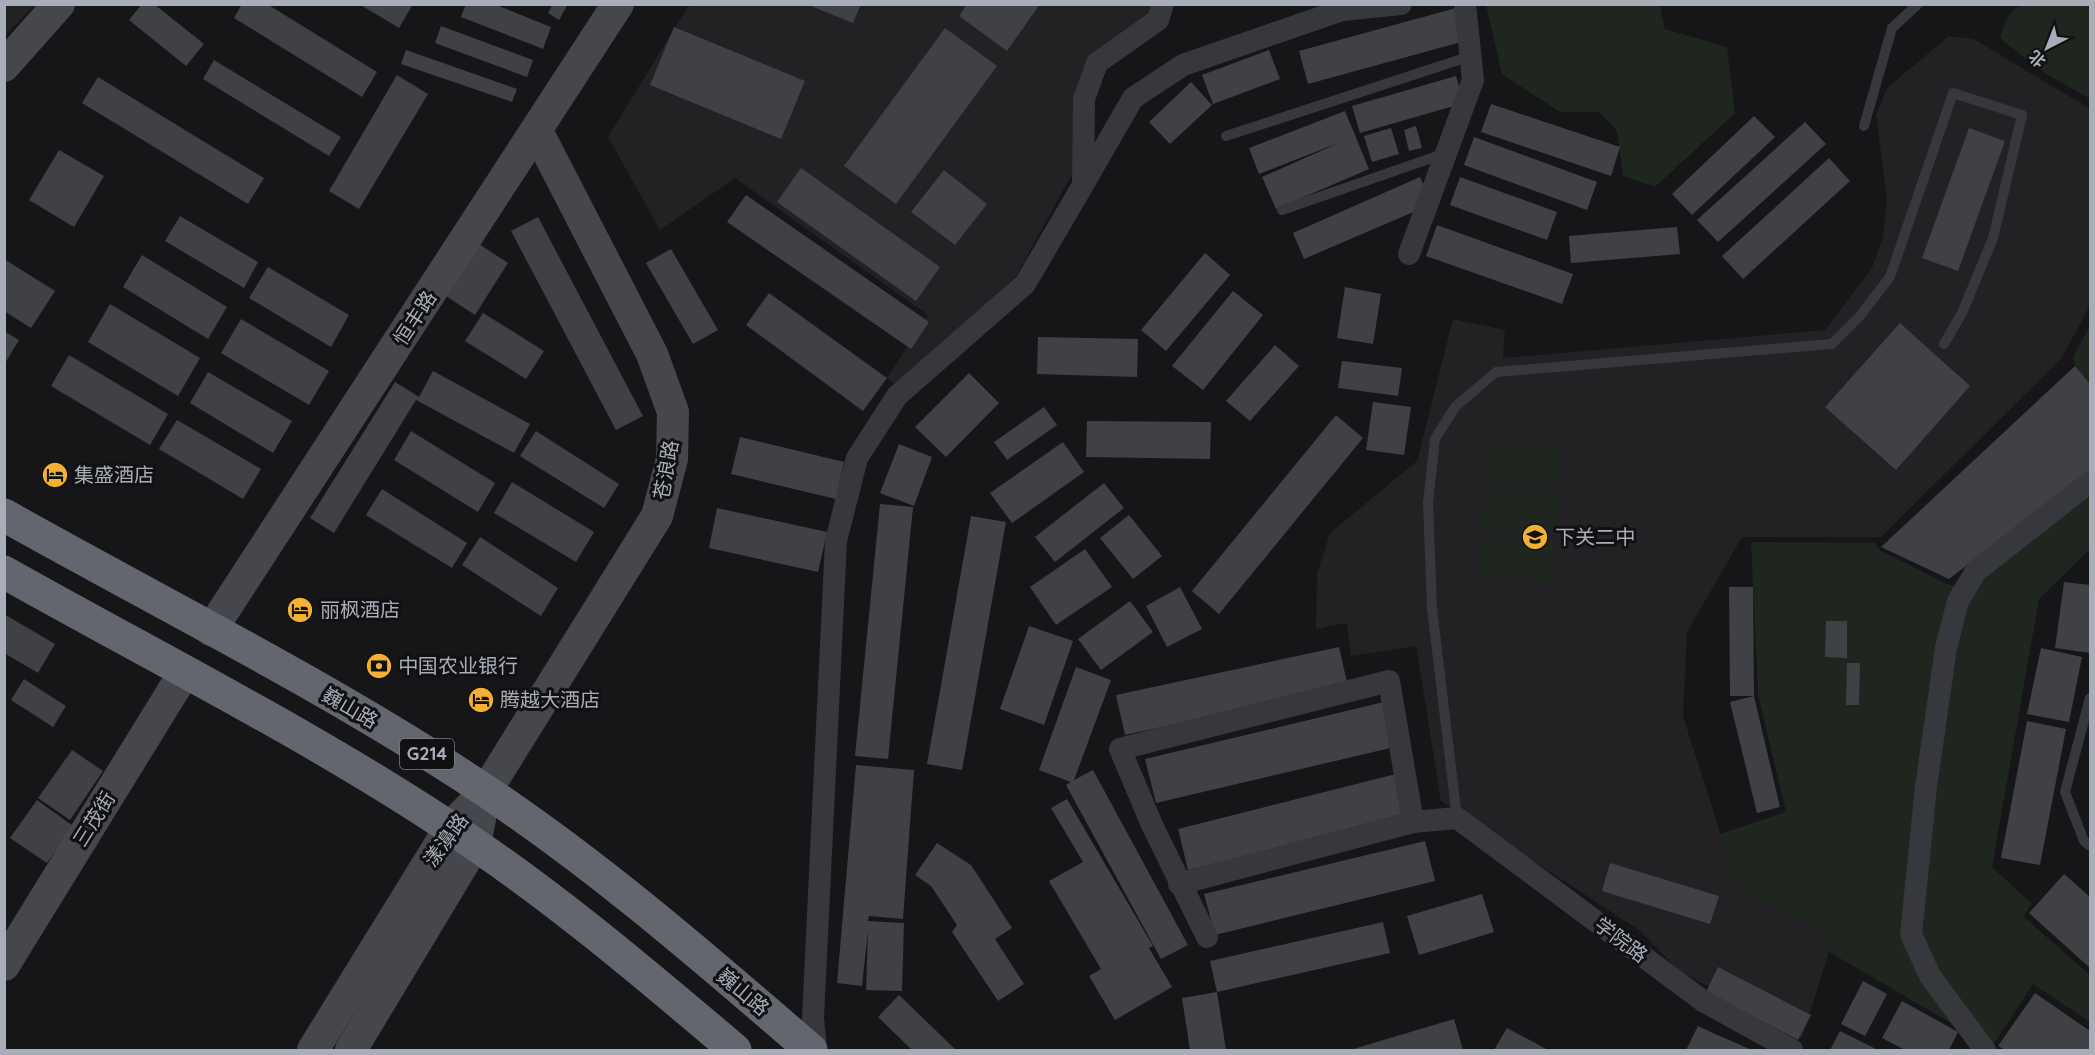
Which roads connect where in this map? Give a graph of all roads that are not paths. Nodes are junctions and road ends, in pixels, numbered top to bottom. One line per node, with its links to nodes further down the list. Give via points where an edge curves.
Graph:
1 (59, 4): 7 (street)
2 (618, 4): 10 (street, 恒丰路)
3 (1163, 4): 13 (street, via 1158,21 1097,63 1084,99)
4 (1401, 4): 13 (street, via 1342,10 1183,65 1133,98)
5 (1465, 4): 8 (street)
6 (1913, 6): 9 (lane, via 1893,28)
7 (8, 56)
8 (1471, 56): 11 (lane); 12 (street, via 1473,80)
9 (1864, 126)
10 (537, 131): 20 (street, 恒丰路); 23 (street, 苍浪路, via 652,354 673,412 672,459 657,516)
11 (1226, 136)
12 (1446, 153): 14 (lane); 15 (street)
13 (1083, 185): 35 (street, via 1024,284 897,396 857,458 836,541 813,1018)
14 (1282, 210)
15 (1409, 254)
16 (1944, 344): 24 (lane, via 1962,314 1993,238 2022,115 1953,93 1890,277 1832,345 1496,372 1455,407 1435,439 1428,503 1432,608)
17 (2091, 482): 37 (street, via 1976,571 1958,601 1946,648 1911,934 1930,976)
18 (4, 515): 20 (highway, 巍山路 / G214)
19 (4, 572): 21 (highway, G214)
20 (211, 630): 23 (highway, 巍山路 / G214, via 387,729)
21 (184, 673): 26 (highway, G214, via 339,759); 30 (street, 三茂街)
22 (2091, 698): 27 (lane, via 2065,792 2084,841)
23 (486, 791): 26 (street, 漾濞路); 34 (highway, 巍山路 / G214, via 617,888)
24 (1457, 818): 25 (street); 36 (street, 学院路, via 1703,1001)
25 (1413, 822): 28 (street); 28 (street, via 1389,681 1120,749)
26 (463, 836): 31 (highway, G214, via 558,904); 32 (street, 漾濞路); 33 (street, 漾濞路)
27 (2091, 846)
28 (1179, 884): 29 (street)
29 (1206, 937)
30 (4, 965)
31 (716, 1044)
32 (313, 1050)
33 (351, 1050)
34 (811, 1050)
35 (816, 1050)
36 (1792, 1050)
37 (1985, 1050)

